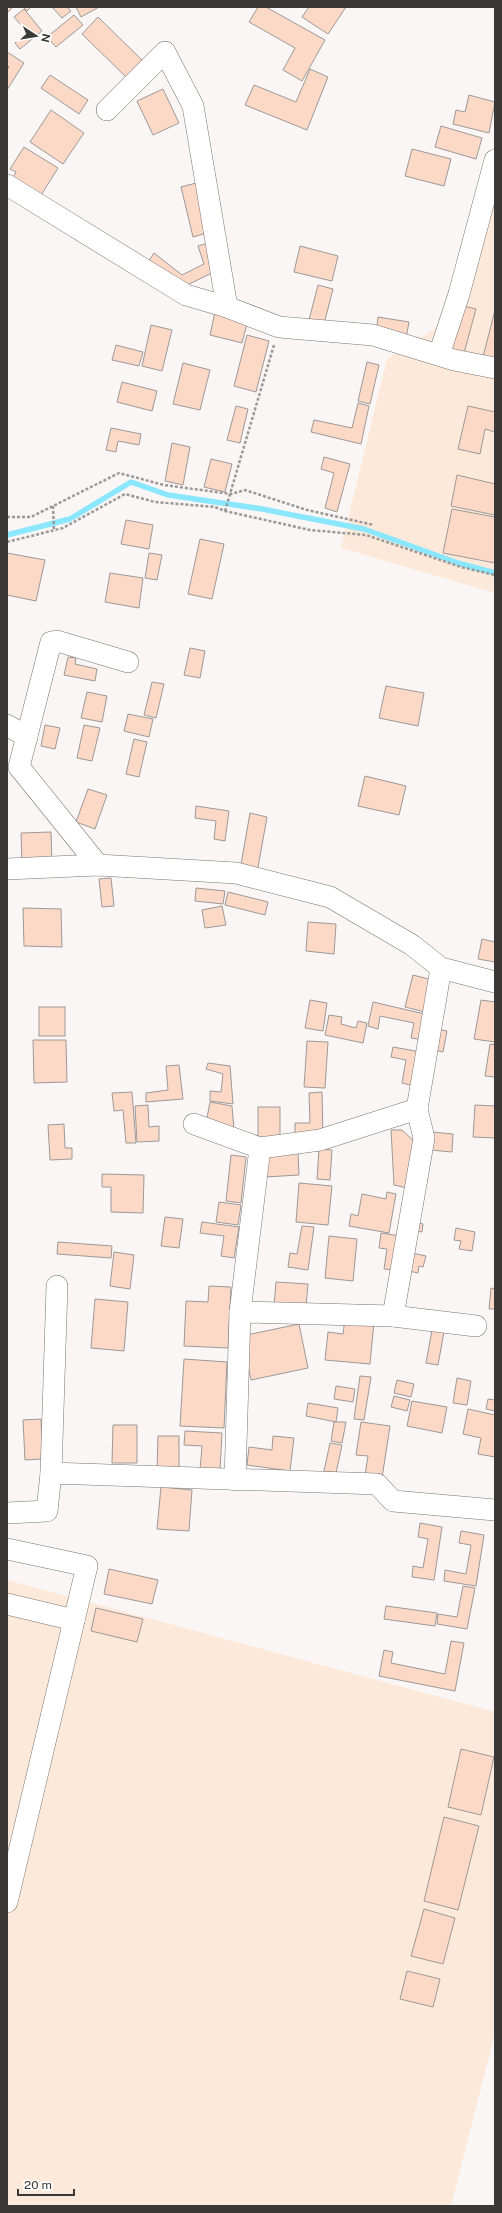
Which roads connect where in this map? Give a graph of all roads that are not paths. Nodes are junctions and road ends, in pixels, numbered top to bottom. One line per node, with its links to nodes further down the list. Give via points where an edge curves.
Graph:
1 (107, 110): 4 (street, via 165,52 193,106)
2 (495, 160): 5 (street, via 459,294)
3 (7, 184): 4 (street, via 186,295)
4 (227, 307): 5 (street, via 280,327 373,335)
5 (439, 355): 6 (street)
6 (495, 368)
7 (128, 662): 9 (street, via 57,641 51,642)
8 (7, 725): 9 (street)
9 (27, 737): 10 (street, via 19,767)
10 (98, 866): 11 (street); 12 (street, via 236,873 330,897 412,946)
11 (7, 869)
12 (441, 968): 13 (street); 14 (street)
13 (495, 982)
14 (417, 1109): 16 (street, via 320,1140); 19 (street, via 424,1138)
15 (194, 1124): 16 (street)
16 (260, 1148): 18 (street)
17 (57, 1286): 21 (street)
18 (240, 1312): 19 (street); 22 (street)
19 (393, 1316): 20 (street)
20 (476, 1326)
21 (51, 1473): 22 (street); 24 (street, via 47,1511)
22 (235, 1480): 23 (street, via 377,1484 393,1501)
23 (495, 1510)
24 (7, 1513)
25 (7, 1549): 27 (street, via 87,1566)
26 (7, 1604): 27 (street)
27 (74, 1620): 28 (street)
28 (7, 1902)

